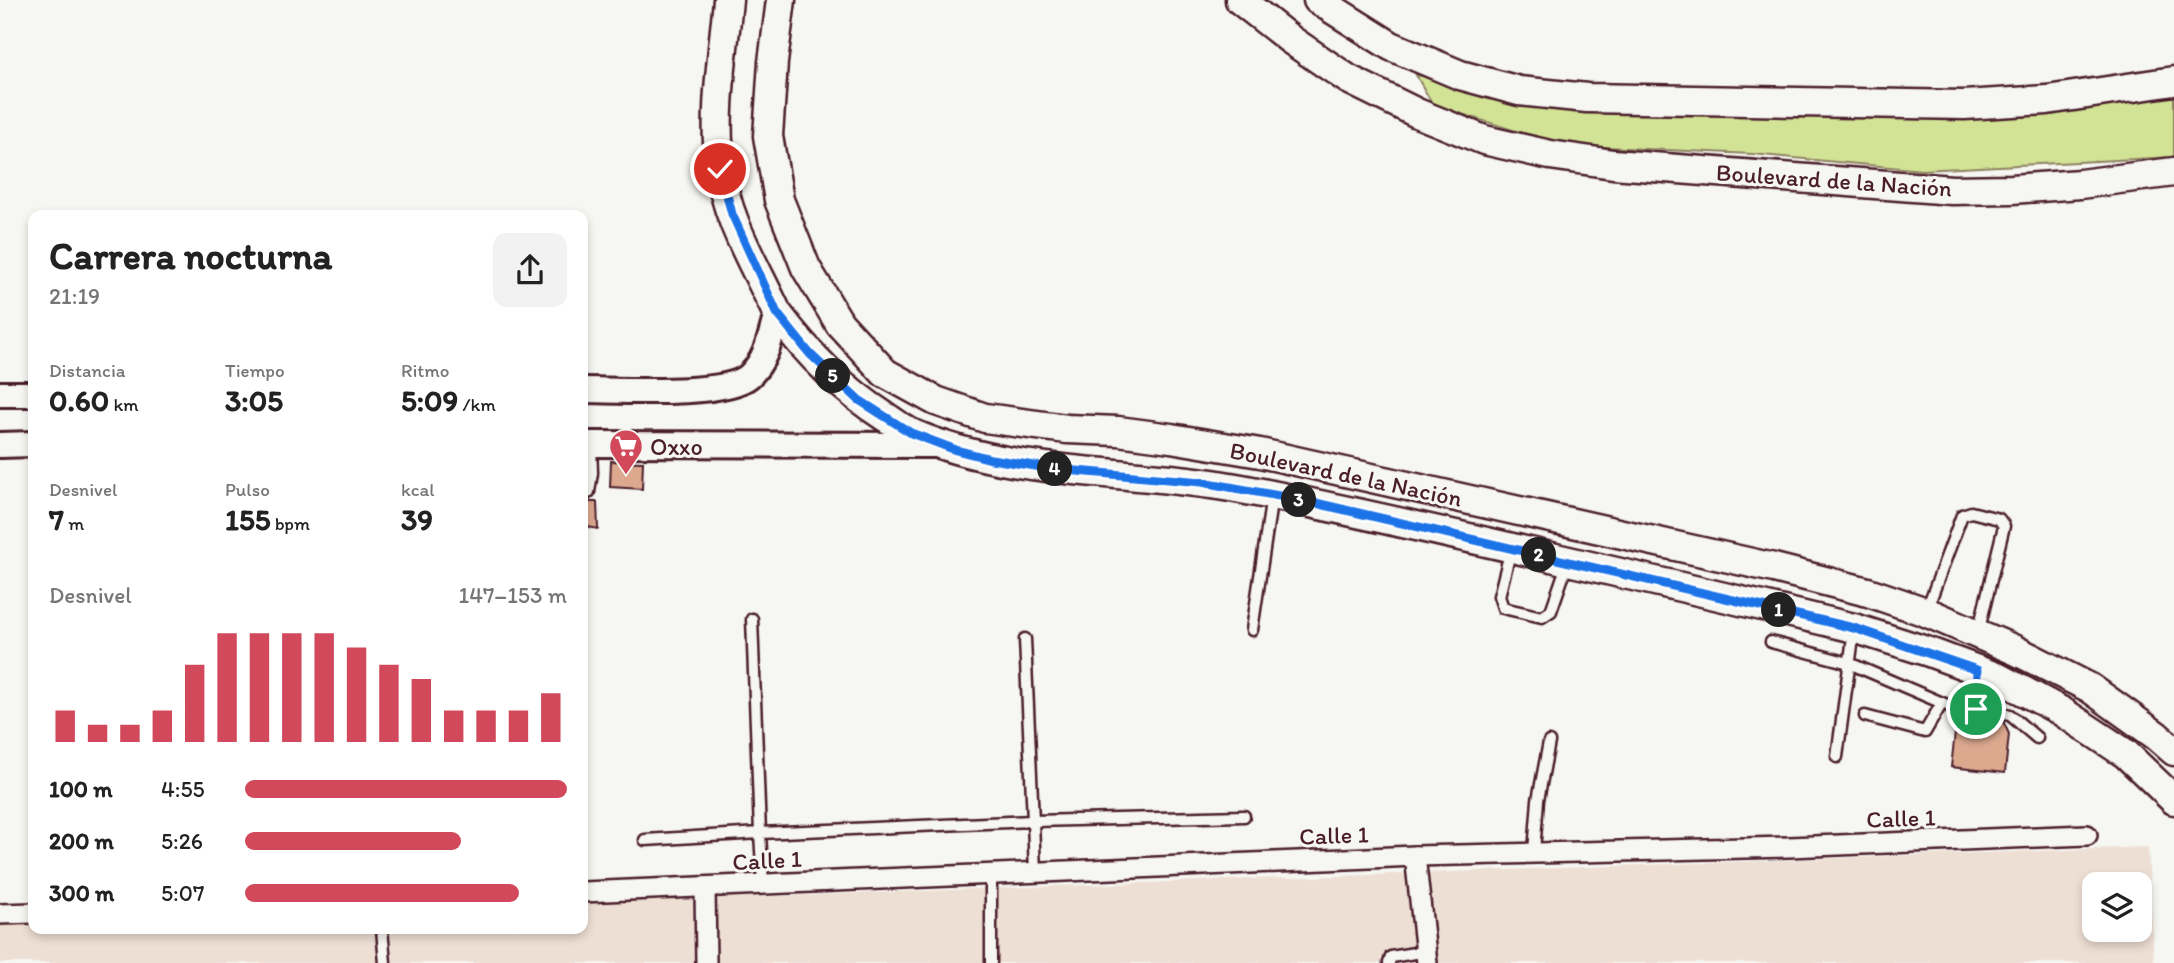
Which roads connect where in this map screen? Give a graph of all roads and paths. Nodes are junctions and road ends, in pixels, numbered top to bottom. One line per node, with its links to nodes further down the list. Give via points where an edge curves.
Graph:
1 (728, 0): 7 (main road, Boulevard de la Nación, via 718,125 720,169 732,214)
2 (781, 0): 18 (main road, Boulevard de la Nación, via 768,136 779,200 806,268 840,324 885,373 936,401 985,418 1247,451)
3 (1240, 0): 6 (main road, Boulevard de la Nación, via 1348,79 1484,140 1550,155 1952,190 2080,184)
4 (1318, 0): 5 (main road, via 1391,46 1460,75 1533,93 1964,105 2047,100)
5 (2174, 81)
6 (2174, 172)
7 (777, 313): 8 (street, via 764,358 748,377 733,384 700,389); 14 (main road, Boulevard de la Nación, via 810,354 859,400 911,433)
8 (588, 390)
9 (0, 394): 10 (street)
10 (28, 394)
11 (0, 444): 12 (street)
12 (28, 444)
13 (588, 444): 14 (street)
14 (943, 445): 17 (main road, Boulevard de la Nación, via 991,459 1054,469 1202,482)
15 (588, 450): 16 (lane, via 592,473)
16 (588, 493)
17 (1272, 495): 19 (main road, Boulevard de la Nación); 24 (lane)
18 (1519, 512): 19 (main road); 21 (main road, Boulevard de la Nación, via 1774,568)
19 (1511, 548): 20 (main road, Boulevard de la Nación); 20 (lane, via 1499,596 1503,607 1542,617 1551,611)
20 (1568, 561): 23 (main road, Boulevard de la Nación)
21 (1926, 612): 25 (main road, Boulevard de la Nación); 25 (lane, via 1962,515 1970,512 1999,519 2004,526)
22 (752, 619): 40 (lane)
23 (1854, 628): 28 (lane); 29 (main road, Boulevard de la Nación)
24 (1252, 630)
25 (1978, 634): 35 (main road, Boulevard de la Nación, via 2090,688)
26 (1025, 639): 39 (lane)
27 (1771, 642): 28 (lane)
28 (1849, 663): 30 (lane); 36 (lane)
29 (1977, 670): 31 (lane); 37 (main road, Boulevard de la Nación, via 2061,711 2126,754)
30 (1942, 703): 31 (lane); 32 (lane, via 1925,732)
31 (1976, 709): 33 (lane, via 2010,715)
32 (1865, 716)
33 (2037, 738)
34 (1549, 742): 43 (lane)
35 (2174, 751)
36 (1837, 757)
37 (2174, 800)
38 (1244, 816): 39 (lane)
39 (1033, 821): 40 (lane); 45 (lane)
40 (761, 833): 42 (lane); 47 (lane)
41 (2087, 835): 43 (street, Calle 1)
42 (645, 840)
43 (1534, 852): 44 (street, Calle 1)
44 (1415, 856): 45 (street, Calle 1); 53 (street)
45 (1035, 872): 46 (street, Calle 1)
46 (991, 874): 47 (street, Calle 1); 56 (lane)
47 (763, 885): 48 (street, Calle 1)
48 (705, 887): 49 (street, Calle 1); 55 (street)
49 (588, 892)
50 (28, 913): 51 (street)
51 (0, 914)
52 (382, 934): 54 (lane)
53 (1426, 957): 57 (lane, via 1391,957)
54 (385, 963)
55 (706, 963)
56 (991, 963)
57 (1389, 963)

